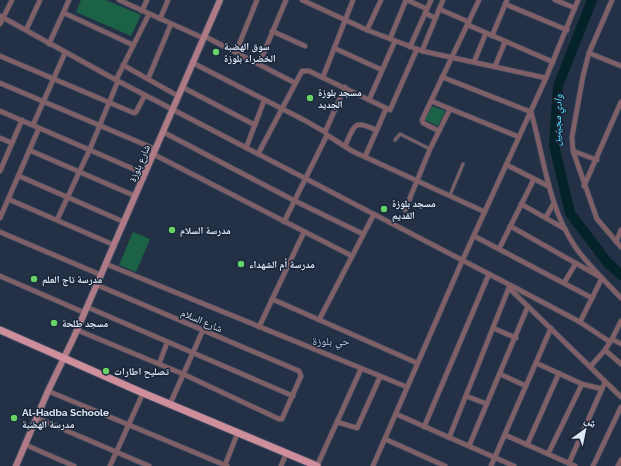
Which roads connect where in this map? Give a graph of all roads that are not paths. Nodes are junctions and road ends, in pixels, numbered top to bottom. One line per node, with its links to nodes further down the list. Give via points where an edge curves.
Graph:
1 (12, 0): 27 (street)
2 (40, 0): 34 (street)
3 (69, 0): 25 (street)
4 (120, 0): 23 (street)
5 (147, 0): 23 (street)
6 (168, 0): 29 (street)
7 (257, 0): 50 (street)
8 (286, 0): 37 (street)
9 (302, 0): 30 (street)
10 (354, 0): 30 (street)
11 (381, 0): 35 (street)
12 (407, 0): 24 (street); 41 (street)
13 (431, 0): 24 (street)
14 (443, 0): 22 (street)
15 (478, 0): 31 (street)
16 (555, 0): 21 (street)
17 (578, 0): 21 (street)
18 (612, 0): 52 (street)
19 (218, 1): 40 (street, شارع بلوزة)
20 (506, 2): 36 (street); 39 (street)
21 (575, 8): 36 (street)
22 (439, 9): 28 (street); 31 (street)
23 (142, 11): 26 (street)
24 (426, 11): 28 (street); 47 (street)
25 (64, 13): 44 (street); 45 (street)
26 (149, 14): 29 (street); 45 (street)
27 (2, 17): 32 (street); 34 (street)
28 (435, 18): 49 (street)
29 (160, 19): 33 (street)
30 (345, 20): 35 (street); 48 (street)
31 (469, 23): 38 (street); 54 (street)
32 (0, 24)
33 (171, 24): 40 (street); 67 (street)
34 (26, 30): 44 (street)
35 (367, 30): 41 (street)
36 (567, 30): 56 (street)
37 (272, 31): 46 (street); 58 (street)
38 (486, 33): 39 (street); 55 (street)
39 (492, 36): 43 (street)
40 (204, 37): 50 (street); 57 (street, شارع بلوزة)
41 (390, 39): 42 (street)
42 (395, 41): 47 (street); 62 (street)
43 (505, 42): 56 (street); 60 (street)
44 (49, 44): 51 (street)
45 (134, 45): 59 (street)
46 (305, 46)
47 (410, 47): 49 (street)
48 (334, 48): 62 (street); 63 (street)
49 (419, 50): 54 (street); 83 (street, via 392,108)
50 (236, 52): 58 (street)
51 (65, 53): 66 (street); 68 (street)
52 (589, 53): 61 (street); 105 (street, via 579,96)
53 (0, 56): 66 (street)
54 (452, 57): 55 (street); 64 (street)
55 (474, 62): 60 (street)
56 (553, 62): 65 (street)
57 (192, 63): 71 (street, شارع بلوزة); 75 (street)
58 (259, 64): 70 (street)
59 (123, 65): 67 (street); 68 (street)
60 (495, 66): 65 (street)
61 (621, 66)
62 (382, 70): 76 (street)
63 (323, 77): 70 (street, via 304,70); 72 (street)
64 (442, 77): 77 (street); 86 (street)
65 (546, 78): 86 (street)
66 (54, 79): 78 (street); 79 (street)
67 (148, 79): 74 (street)
68 (117, 80): 73 (street); 79 (street)
69 (0, 83): 78 (street)
70 (294, 83): 81 (street)
71 (182, 87): 74 (street, شارع بلوزة); 90 (street)
72 (344, 87): 76 (street); 95 (street)
73 (145, 95): 79 (street, via 135,113); 82 (street)
74 (178, 96): 82 (street, شارع بلوزة)
75 (264, 100): 81 (street); 90 (street)
76 (369, 100): 83 (street)
77 (431, 101): 84 (street); 93 (street, via 422,121)
78 (44, 102): 88 (street); 89 (street)
79 (109, 102): 89 (street)
80 (621, 102): 109 (street)
81 (282, 108): 95 (street); 107 (street)
82 (173, 109): 94 (street, شارع بلوزة); 101 (street)
83 (386, 109): 92 (street)
84 (450, 109): 93 (street); 96 (street)
85 (0, 111): 87 (street)
86 (531, 112): 96 (street); 119 (street)
87 (22, 120): 88 (street); 99 (street)
88 (33, 125): 91 (street)
89 (99, 125): 102 (street); 106 (street)
90 (254, 125): 101 (street)
91 (39, 128): 102 (street); 104 (street)
92 (376, 130): 100 (street, via 362,123 358,124); 108 (street)
93 (439, 131): 103 (street)
94 (163, 132): 106 (street, شارع بلوزة); 125 (street)
95 (326, 134): 100 (street); 116 (street)
96 (519, 137): 111 (street)
97 (0, 138): 99 (street)
98 (394, 140): 103 (lane, via 400,134)
99 (12, 143): 112 (street)
100 (344, 146): 108 (street)
101 (246, 148): 107 (street)
102 (90, 149): 113 (street); 114 (street)
103 (430, 149): 118 (street)
104 (29, 150): 113 (street); 115 (street)
105 (572, 151): 109 (street); 120 (street)
106 (154, 152): 114 (street, شارع بلوزة); 135 (street)
107 (258, 154): 116 (street)
108 (365, 157): 118 (street)
109 (597, 160): 120 (street)
110 (463, 164): 122 (lane)
111 (507, 165): 117 (street); 129 (street)
112 (0, 169)
113 (79, 172): 121 (street); 123 (street)
114 (145, 174): 121 (street, شارع بلوزة)
115 (18, 176): 123 (street); 124 (street)
116 (306, 178): 125 (street); 130 (street)
117 (534, 178): 119 (street); 127 (street)
118 (417, 181): 122 (street); 128 (street)
119 (548, 186): 126 (street)
120 (584, 186): 143 (street, via 600,225)
121 (135, 196): 134 (street, شارع بلوزة)
122 (450, 196): 129 (street)
123 (68, 197): 133 (street); 134 (street)
124 (8, 199): 132 (street); 133 (street)
125 (294, 201): 135 (street); 141 (street)
126 (554, 203): 131 (street); 137 (street)
127 (521, 204): 131 (street); 136 (street)
128 (405, 210)
129 (485, 212): 142 (street)
130 (374, 214): 141 (street); 148 (street)
131 (546, 217): 137 (street)
132 (0, 218)
133 (57, 220): 144 (street)
134 (124, 222): 144 (street, شارع بلوزة)
135 (284, 222): 140 (street)
136 (510, 226): 146 (street); 149 (street)
137 (566, 230): 154 (street, via 576,247)
138 (621, 230): 143 (street)
139 (0, 232): 152 (street)
140 (304, 232): 147 (street); 160 (street)
141 (363, 234): 147 (street)
142 (474, 236): 146 (street); 148 (street)
143 (616, 242): 145 (street)
144 (114, 245): 150 (street, شارع بلوزة)
145 (621, 247)
146 (498, 249): 155 (street)
147 (352, 256): 163 (street)
148 (463, 259): 151 (street); 181 (street)
149 (576, 263): 154 (street); 155 (street)
150 (106, 264): 152 (street, شارع بلوزة); 166 (street)
151 (490, 274): 157 (street); 206 (street)
152 (101, 275): 156 (street, شارع بلوزة)
153 (0, 276): 162 (street)
154 (602, 278): 158 (street); 159 (street)
155 (564, 283): 158 (street)
156 (97, 285): 162 (street, شارع بلوزة); 170 (street, شارع السلام)
157 (510, 286): 161 (street); 165 (street); 167 (street)
158 (592, 298): 165 (street)
159 (621, 298)
160 (272, 299): 163 (street); 166 (street)
161 (528, 306): 168 (street); 172 (street)
162 (86, 310): 171 (street, شارع بلوزة); 174 (street)
163 (319, 320): 181 (street)
164 (621, 321): 173 (street)
165 (580, 322): 173 (street)
166 (259, 328): 184 (street)
167 (493, 328): 172 (street); 197 (street)
168 (551, 328): 179 (street); 183 (street)
169 (0, 330): 178 (main road)
170 (203, 330): 177 (street); 196 (street, شارع السلام, via 300,372 301,376)
171 (77, 332): 178 (street, شارع بلوزة); 180 (street)
172 (516, 338): 187 (street)
173 (611, 340): 175 (street); 176 (street)
174 (168, 343): 177 (street); 180 (street)
175 (621, 344)
176 (605, 350): 182 (street); 183 (street)
177 (192, 354): 186 (street); 196 (street)
178 (64, 359): 194 (street, شارع بلوزة); 195 (main road)
179 (536, 363): 185 (street); 191 (street)
180 (159, 364): 186 (street)
181 (417, 364): 192 (street)
182 (621, 364)
183 (590, 367): 189 (street)
184 (361, 369): 188 (street); 204 (street)
185 (559, 373): 190 (street); 212 (street)
186 (183, 374): 196 (street, via 279,419 282,419); 199 (street)
187 (500, 374): 191 (street); 200 (street)
188 (380, 377): 192 (street); 204 (street, via 357,428)
189 (605, 382): 193 (street); 198 (street)
190 (582, 384): 193 (street); 216 (street)
191 (526, 386): 208 (street)
192 (407, 387): 202 (street)
193 (602, 389): 219 (street)
194 (48, 391): 203 (street, شارع بلوزة); 205 (street)
195 (143, 393): 199 (main road); 205 (street)
196 (292, 396)
197 (466, 396): 200 (street); 209 (street)
198 (621, 397)
199 (170, 404): 207 (main road)
200 (487, 404): 213 (street)
201 (621, 407): 233 (street)
202 (396, 414): 206 (street); 210 (street)
203 (37, 418): 211 (street, شارع بلوزة); 214 (street)
204 (337, 422): 228 (street)
205 (128, 425): 214 (street); 221 (street)
206 (424, 427): 209 (street)
207 (238, 432): 215 (main road); 221 (street)
208 (505, 435): 212 (street); 217 (street)
209 (449, 438): 213 (street)
210 (385, 439): 220 (street); 222 (street)
211 (26, 445): 223 (street, شارع بلوزة); 224 (street)
212 (527, 445): 216 (street)
213 (469, 446): 217 (street)
214 (116, 452): 225 (street); 226 (street)
215 (287, 452): 227 (street); 228 (main road)
216 (548, 454): 219 (street)
217 (495, 458): 230 (street); 231 (street)
218 (621, 460): 234 (street)
219 (569, 463): 232 (street)
220 (433, 464): 229 (street)
221 (226, 465)
222 (375, 465)
223 (16, 466)
224 (74, 466)
225 (110, 466)
226 (149, 466)
227 (281, 466)
228 (317, 466)
229 (445, 466)
230 (491, 466)
231 (514, 466)
232 (576, 466)
233 (593, 466)
234 (618, 466)

